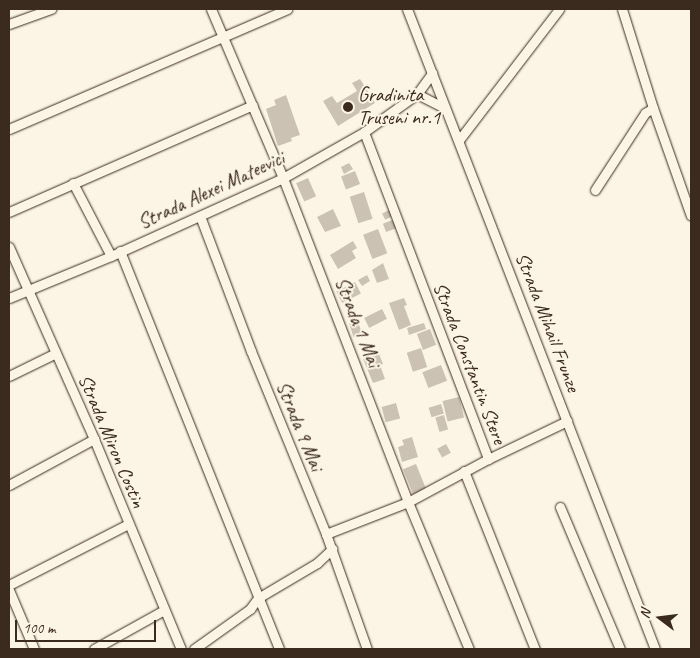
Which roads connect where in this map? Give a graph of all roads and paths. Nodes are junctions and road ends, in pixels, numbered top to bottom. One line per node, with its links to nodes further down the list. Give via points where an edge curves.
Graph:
1 (51, 9): 7 (street)
2 (211, 9): 8 (street, Strada 1 Mai)
3 (287, 9): 8 (street)
4 (407, 9): 9 (street, Strada Mihail Frunze)
5 (559, 9): 16 (street)
6 (622, 9): 13 (street)
7 (9, 24)
8 (222, 37): 11 (street, Strada 1 Mai); 14 (street)
9 (432, 73): 10 (street, Strada Alexei Mateevici); 12 (street, Strada Mihail Frunze)
10 (417, 94): 12 (street); 15 (street, Strada Alexei Mateevici)
11 (253, 105): 17 (street, Strada 1 Mai); 18 (street)
12 (445, 108): 16 (street, Strada Mihail Frunze)
13 (653, 108): 19 (street, via 645,113); 22 (street)
14 (9, 129)
15 (364, 132): 17 (street, Strada Alexei Mateevici); 32 (street, Strada Constantin Stere)
16 (459, 140): 30 (street, Strada Mihail Frunze)
17 (283, 178): 21 (street, Strada Alexei Mateevici); 35 (street, Strada 1 Mai)
18 (73, 183): 20 (street); 25 (street)
19 (595, 190)
20 (9, 212)
21 (200, 216): 24 (street, Strada Alexei Mateevici); 38 (street, Strada 9 Mai)
22 (691, 216)
23 (9, 247): 26 (street, Strada Miron Costin)
24 (120, 251): 25 (street, Strada Alexei Mateevici); 41 (street)
25 (111, 256): 26 (street, Strada Alexei Mateevici)
26 (28, 291): 27 (street, Strada Alexei Mateevici); 28 (street, Strada Miron Costin)
27 (9, 298)
28 (56, 353): 29 (street); 31 (street, Strada Miron Costin)
29 (9, 376)
30 (567, 421): 32 (street); 52 (street, Strada Mihail Frunze)
31 (94, 439): 34 (street); 37 (street, Strada Miron Costin)
32 (488, 459): 33 (street, Strada Constantin Stere)
33 (464, 471): 35 (street, Strada Constantin Stere); 50 (street)
34 (9, 485)
35 (408, 502): 38 (street, Strada Constantin Stere); 49 (street, Strada 1 Mai)
36 (560, 507): 51 (street)
37 (128, 524): 40 (street); 42 (street, Strada Miron Costin)
38 (326, 534): 39 (street, Strada 9 Mai)
39 (332, 549): 41 (street, via 317,563); 48 (street, Strada 9 Mai)
40 (9, 590): 43 (street)
41 (258, 598): 46 (street, via 250,609); 47 (street)
42 (164, 610): 44 (street); 45 (street, Strada Miron Costin)
43 (34, 649)
44 (94, 649)
45 (181, 649)
46 (194, 649)
47 (279, 649)
48 (367, 649)
49 (468, 649)
50 (535, 649)
51 (620, 649)
52 (655, 649)

